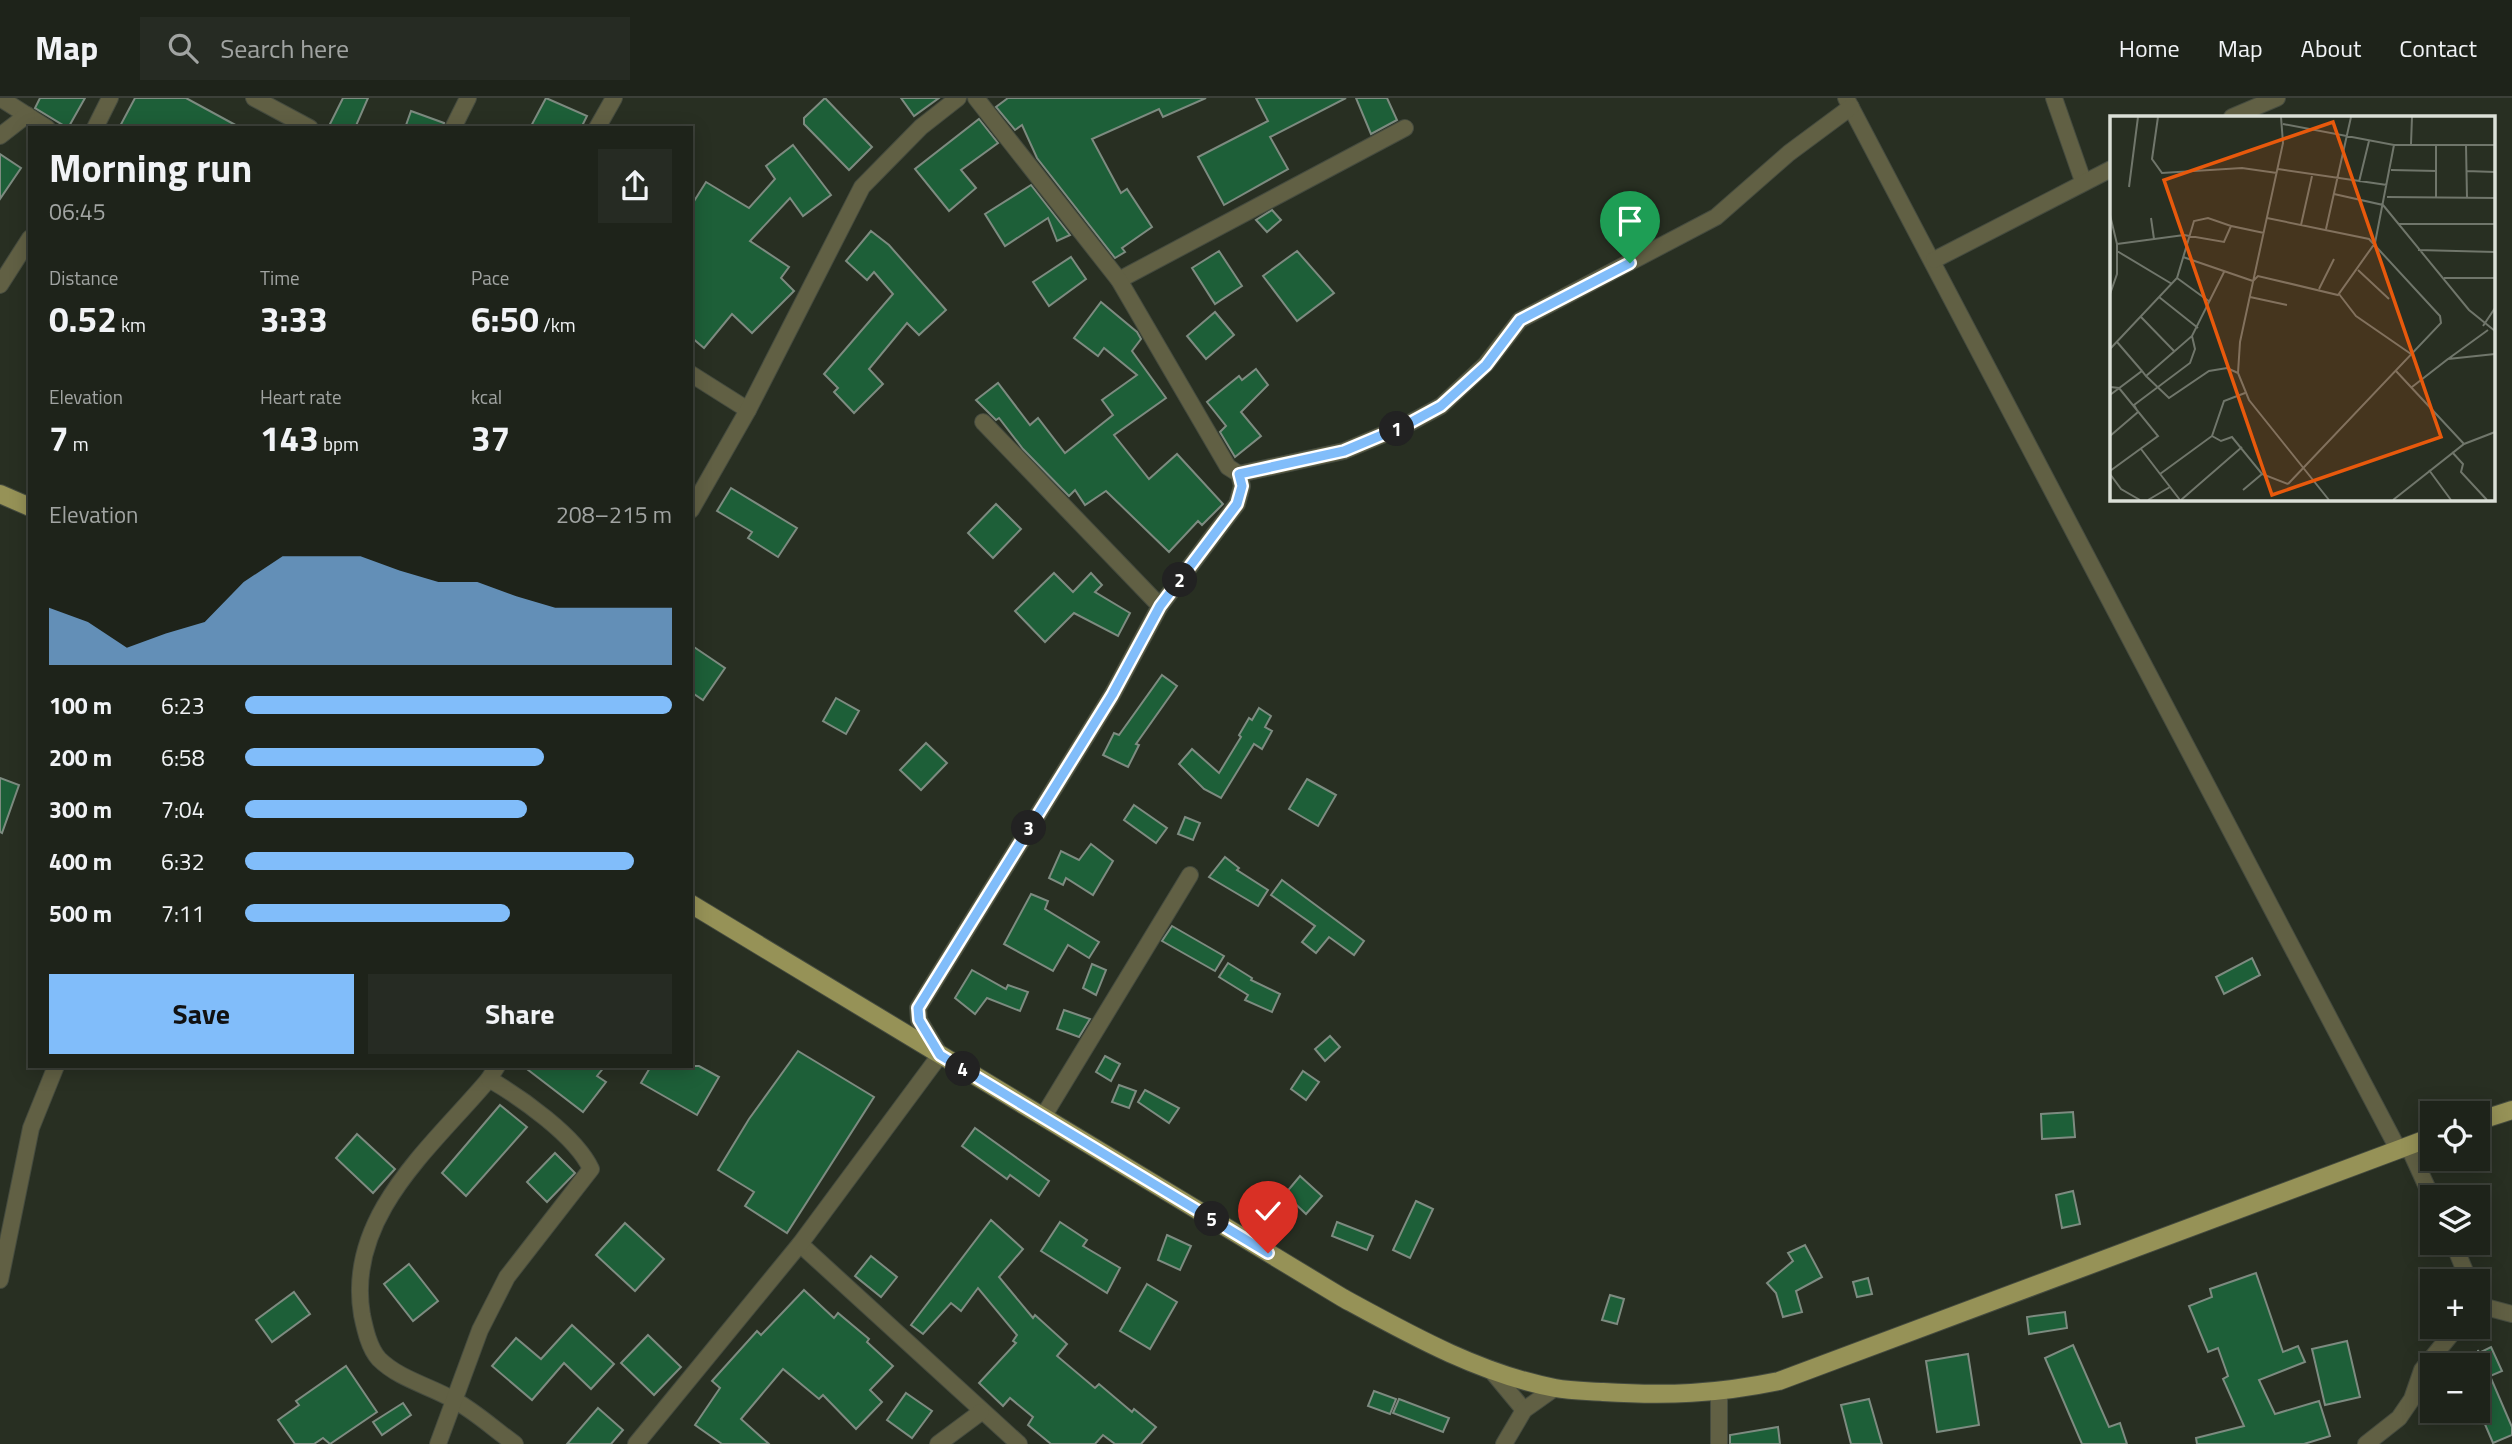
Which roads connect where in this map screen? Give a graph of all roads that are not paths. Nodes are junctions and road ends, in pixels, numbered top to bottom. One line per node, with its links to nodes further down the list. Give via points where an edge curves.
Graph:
1 (0, 98): 11 (street)
2 (110, 98): 14 (street)
3 (254, 98): 15 (street)
4 (468, 98): 16 (street)
5 (614, 98): 17 (street)
6 (958, 98): 27 (street, via 862,187)
7 (976, 98): 24 (street)
8 (2054, 98): 21 (street)
9 (2277, 98): 12 (street)
10 (1849, 102): 23 (street); 29 (street, via 1716,216 1520,320 1486,365 1441,406 1344,451)
11 (27, 115): 13 (street); 19 (street)
12 (2234, 116)
13 (44, 126)
14 (96, 126)
15 (306, 126)
16 (454, 126)
17 (598, 126)
18 (1405, 128): 24 (street)
19 (0, 136)
20 (2110, 169): 21 (street)
21 (2083, 181): 23 (street)
22 (28, 241): 25 (street)
23 (1934, 260): 43 (street)
24 (1119, 280): 29 (street, via 1228,467)
25 (0, 285)
26 (693, 375): 27 (street)
27 (748, 410): 32 (street)
28 (983, 422): 33 (street)
29 (1239, 474): 33 (street, via 1242,486 1237,504)
30 (0, 494): 31 (main road)
31 (28, 506)
32 (693, 506)
33 (1160, 606): 36 (street, via 1112,695 918,1008 919,1020)
34 (1190, 876): 40 (street)
35 (693, 905): 36 (main road)
36 (940, 1055): 40 (main road); 45 (street)
37 (55, 1068): 46 (street, via 31,1128)
38 (493, 1072): 53 (street, via 573,1144 591,1169 507,1277 480,1330); 53 (street, via 391,1191 366,1245 359,1299 365,1332 378,1358 433,1392)
39 (2512, 1110): 41 (main road)
40 (1043, 1117): 50 (main road, via 1343,1298)
41 (2490, 1117)
42 (2420, 1141): 43 (main road)
43 (2398, 1149): 44 (street, via 2410,1150); 52 (main road, via 1779,1381)
44 (2426, 1185)
45 (800, 1244): 55 (street); 58 (street)
46 (0, 1280)
47 (2490, 1308): 48 (street)
48 (2512, 1314)
49 (2447, 1339): 63 (street, via 2422,1370 2412,1399 2399,1418)
50 (1490, 1369): 51 (main road); 54 (street)
51 (1555, 1388): 52 (main road, via 1653,1395); 54 (street)
52 (1719, 1393): 62 (street)
53 (454, 1399): 56 (street); 57 (street)
54 (1524, 1410): 61 (street)
55 (981, 1412): 59 (street); 60 (street)
56 (438, 1444)
57 (515, 1444)
58 (636, 1444)
59 (937, 1444)
60 (1019, 1444)
61 (1504, 1444)
62 (1719, 1444)
63 (2366, 1444)

